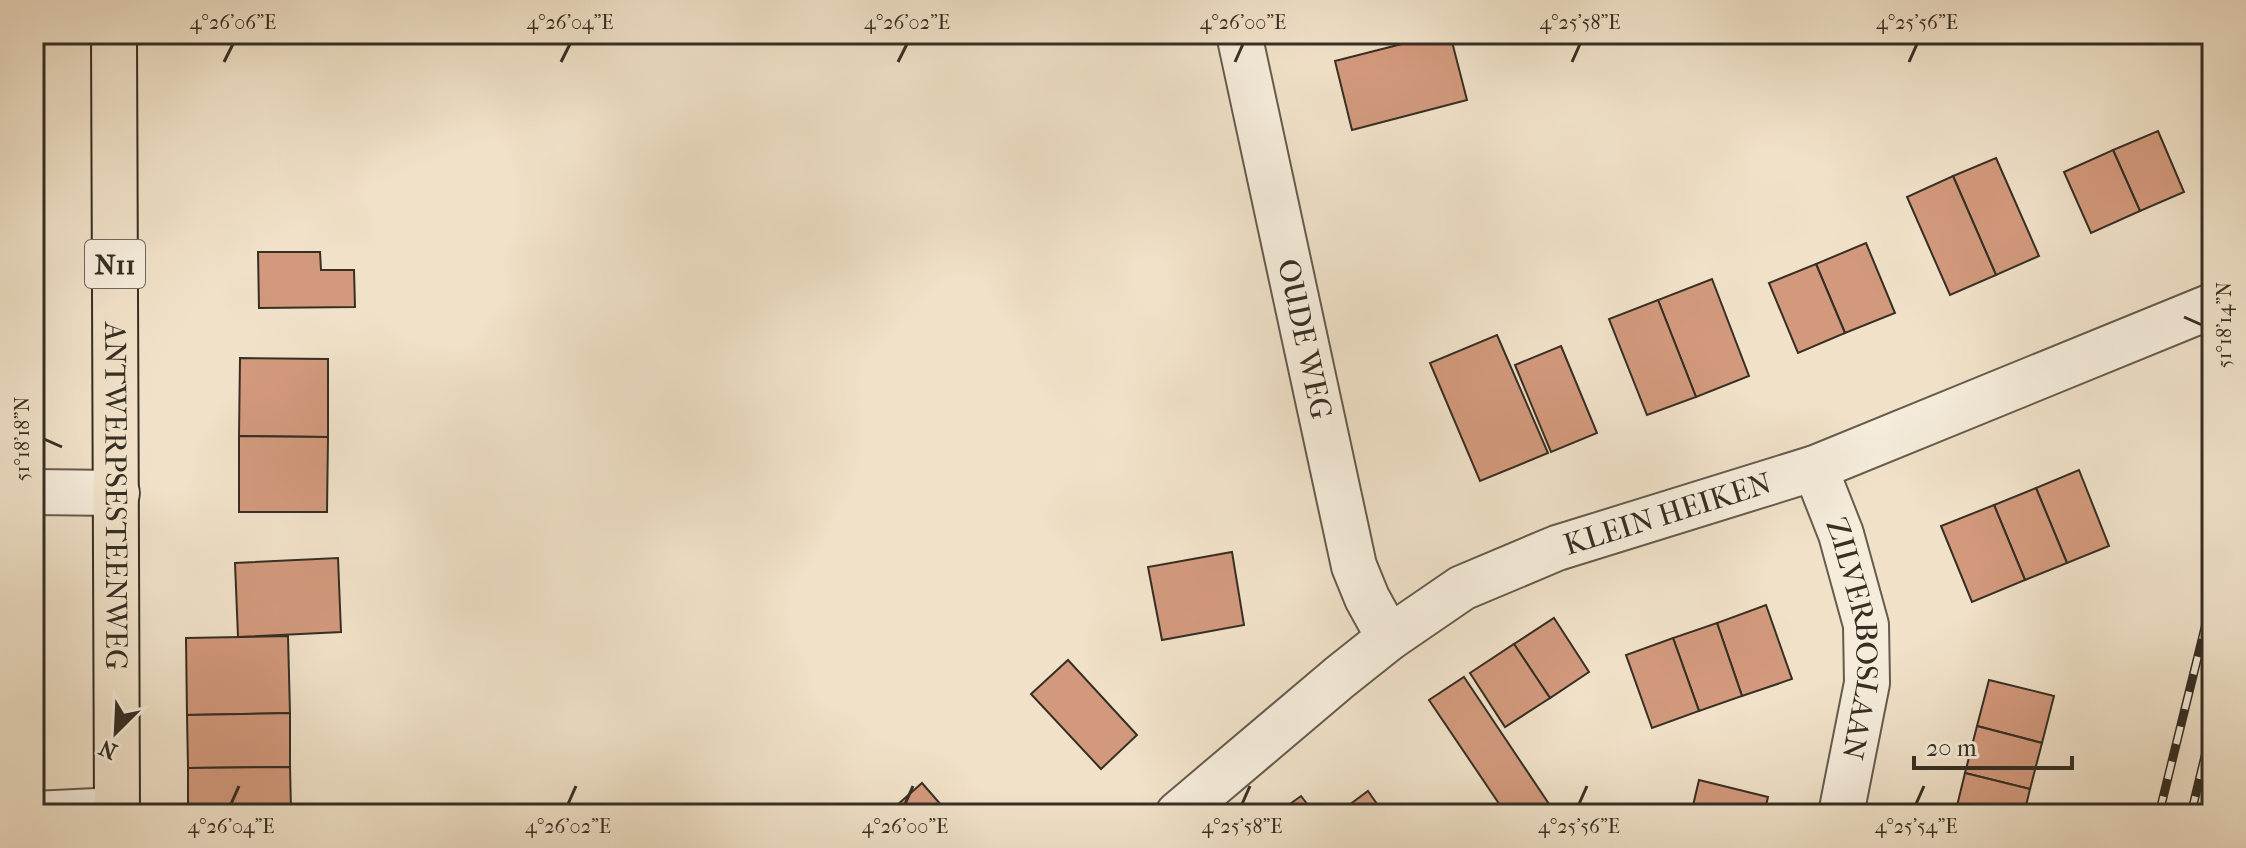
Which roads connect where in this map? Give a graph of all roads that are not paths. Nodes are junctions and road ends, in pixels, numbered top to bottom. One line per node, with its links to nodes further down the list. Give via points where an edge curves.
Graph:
1 (114, 34): 6 (main road, ANTWERPSESTEENWEG / N11)
2 (1239, 34): 7 (street, OUDE WEG, via 1354,566)
3 (2212, 306): 4 (street, KLEIN HEIKEN)
4 (1815, 468): 7 (street, KLEIN HEIKEN, via 1557,548 1462,588); 11 (street, ZILVERBOSLAAN, via 1841,534 1866,625 1867,683)
5 (34, 492): 6 (street)
6 (117, 493): 9 (main road, ANTWERPSESTEENWEG / N11)
7 (1389, 638): 10 (street, KLEIN HEIKEN)
8 (34, 808): 9 (lane)
9 (117, 809)
10 (1178, 814)
11 (1841, 814)

